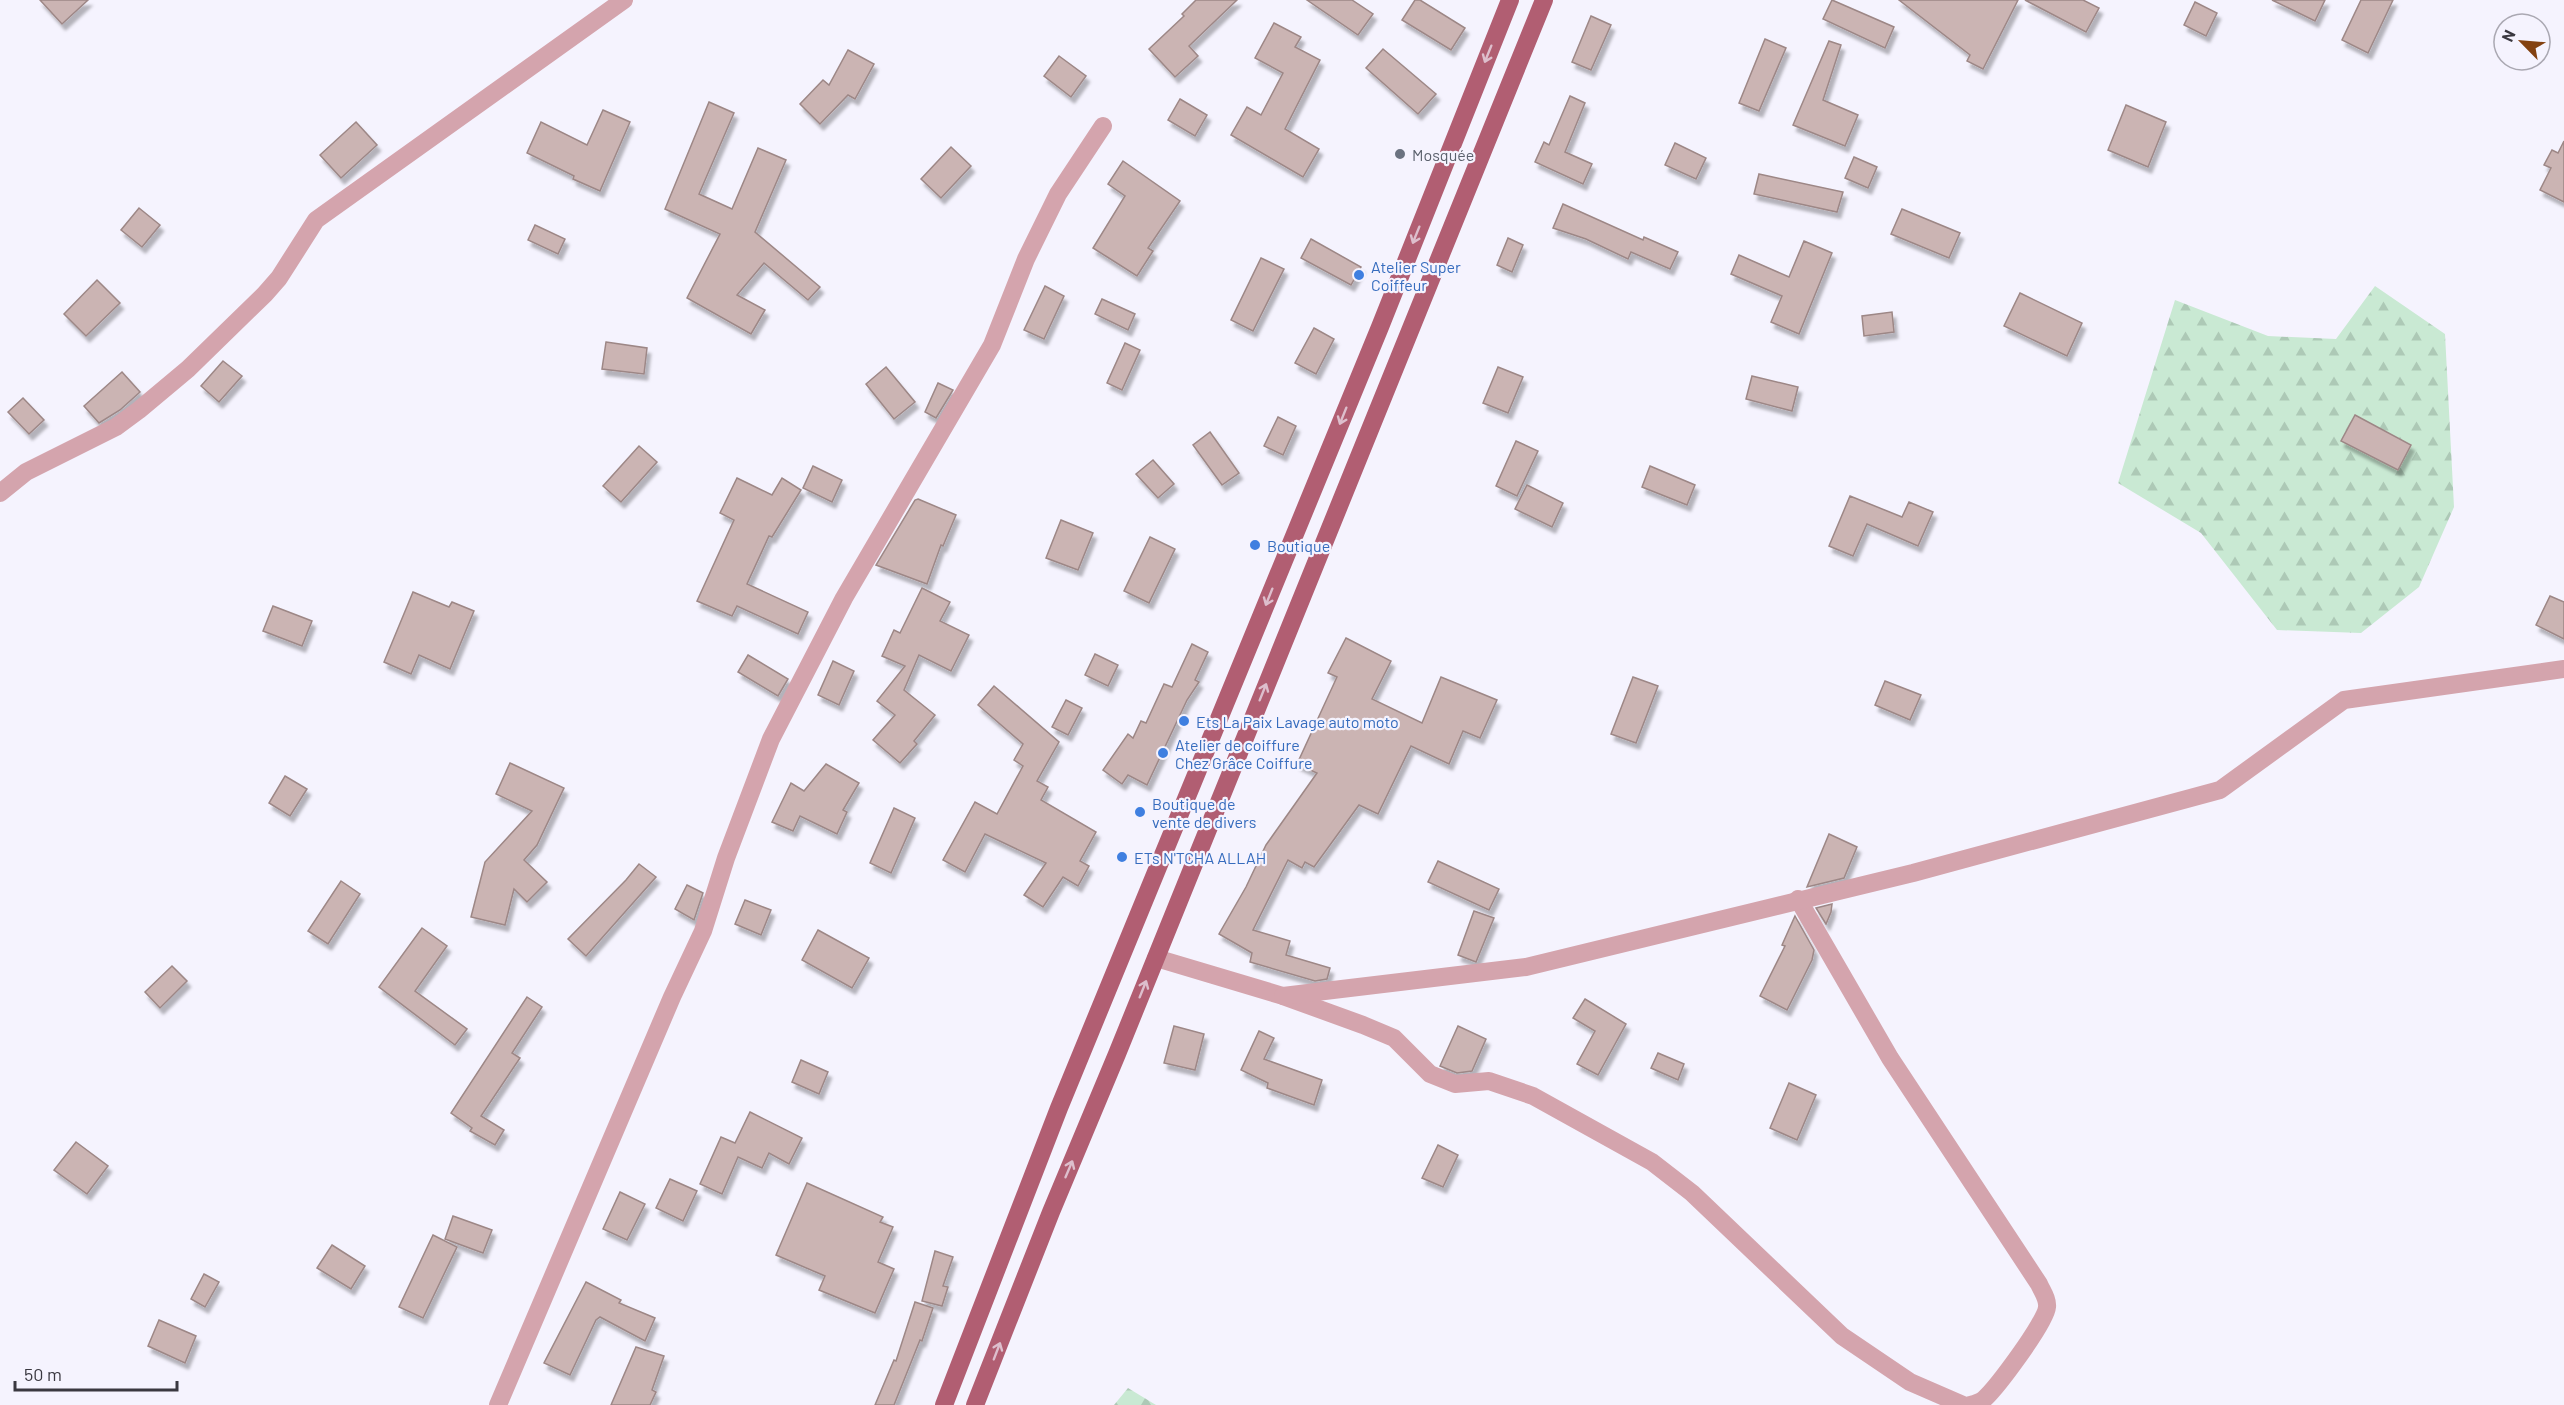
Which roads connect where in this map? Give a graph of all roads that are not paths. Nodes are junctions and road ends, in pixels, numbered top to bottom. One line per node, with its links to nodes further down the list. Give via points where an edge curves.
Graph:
1 (624, 0): 5 (street, via 316,220 266,294 139,410 116,427 26,471)
2 (1510, 0): 11 (main road, one-way to 11, via 1059,1108)
3 (1544, 0): 8 (main road, one-way to 3)
4 (1103, 126): 10 (street, via 1058,194 1026,259 992,345 844,597 771,739 703,931)
5 (0, 493)
6 (2564, 669): 7 (street, via 2344,700 2220,790 1913,873)
7 (1798, 899): 9 (street, via 1526,967); 14 (street, via 1890,1058 2047,1301 2047,1309 2033,1334 1999,1383 1981,1402)
8 (1156, 958): 9 (street); 12 (main road, one-way to 8)
9 (1283, 996): 13 (street, via 1394,1038 1430,1074 1455,1084 1489,1081 1533,1096 1652,1162 1692,1193 1842,1336 1910,1382)
10 (498, 1405)
11 (944, 1405)
12 (975, 1405)
13 (1963, 1405)
14 (1970, 1405)

